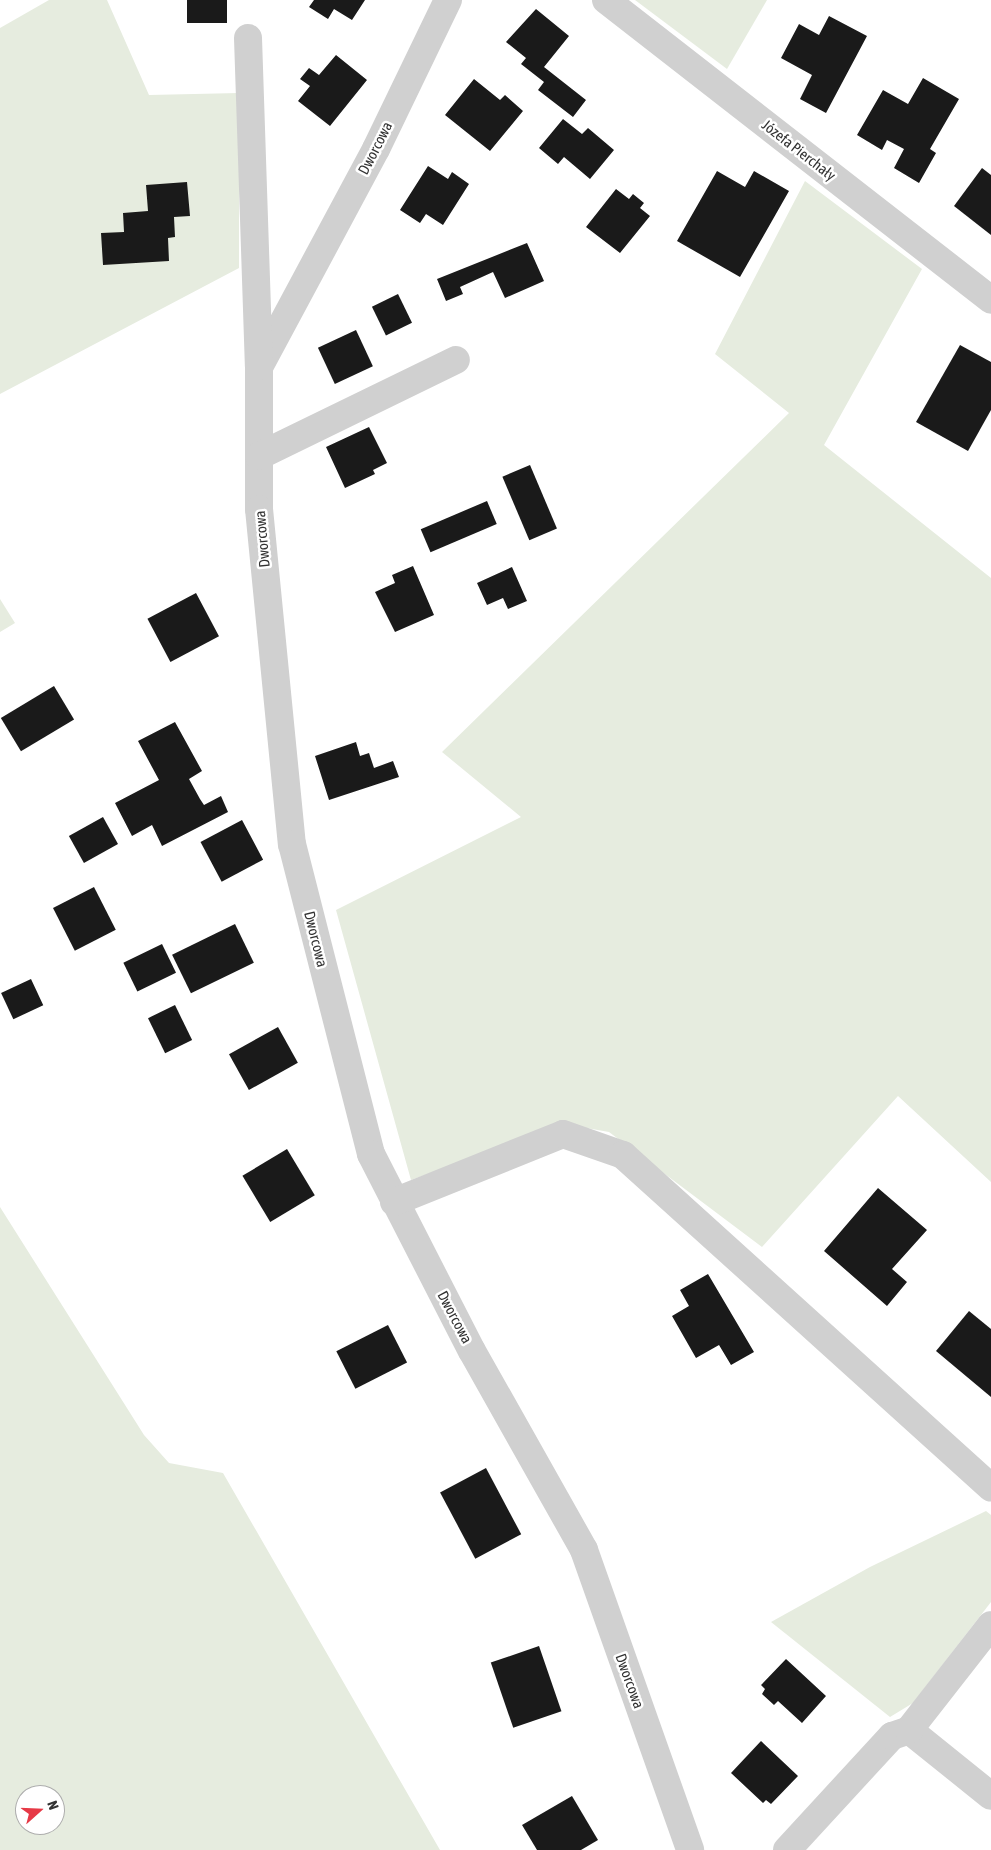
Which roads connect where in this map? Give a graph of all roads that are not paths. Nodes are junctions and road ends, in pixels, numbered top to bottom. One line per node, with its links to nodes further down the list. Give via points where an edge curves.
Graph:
1 (448, 0): 6 (street, Dworcowa, via 376,149)
2 (606, 0): 4 (street, Józefa Pierchały)
3 (248, 38): 6 (street)
4 (991, 300)
5 (456, 360): 7 (street)
6 (259, 367): 7 (street, Dworcowa)
7 (259, 456): 8 (street, Dworcowa, via 259,509 292,844 371,1154)
8 (394, 1202): 9 (street, via 563,1134 623,1155); 13 (street, Dworcowa, via 584,1550)
9 (991, 1488)
10 (991, 1625): 11 (street)
11 (909, 1730): 12 (street); 14 (street, via 892,1736)
12 (991, 1796)
13 (690, 1850)
14 (787, 1850)

